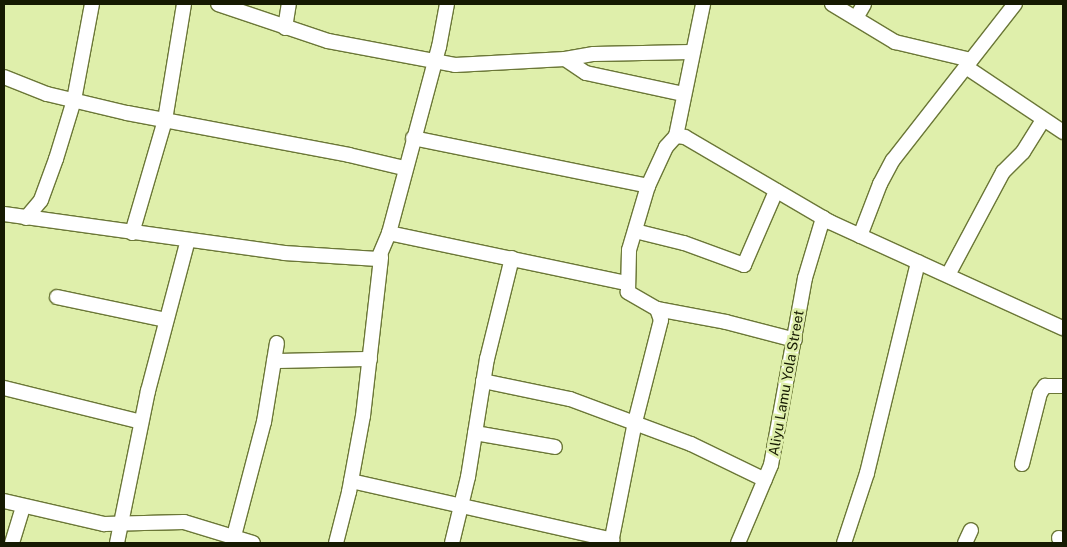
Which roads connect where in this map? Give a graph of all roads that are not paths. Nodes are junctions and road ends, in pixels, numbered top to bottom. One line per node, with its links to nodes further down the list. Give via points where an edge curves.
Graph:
1 (92, 4): 18 (street)
2 (184, 4): 19 (street)
3 (218, 4): 11 (street)
4 (289, 4): 11 (street)
5 (448, 4): 14 (street)
6 (703, 4): 12 (street)
7 (832, 4): 10 (street)
8 (864, 4): 10 (street)
9 (1015, 4): 15 (street)
10 (856, 18): 15 (street, via 895,42)
11 (285, 28): 14 (street, via 328,41)
12 (692, 52): 13 (street, via 594,54); 17 (street)
13 (564, 59): 14 (street, via 455,65); 17 (street, via 586,73)
14 (435, 62): 23 (street)
15 (968, 63): 20 (street); 33 (street, via 893,160)
16 (4, 77): 18 (street, via 47,94)
17 (683, 94): 22 (street)
18 (74, 100): 19 (street); 28 (street, via 41,200)
19 (165, 120): 24 (street); 31 (street)
20 (1043, 120): 21 (street); 38 (street, via 1023,152 1003,172)
21 (1063, 132)
22 (676, 136): 25 (street, via 666,147); 26 (street, via 685,137)
23 (413, 138): 24 (street); 25 (street)
24 (404, 168): 32 (street)
25 (648, 186): 30 (street)
26 (776, 191): 29 (street); 30 (street, via 744,265 684,243)
27 (4, 214): 28 (street)
28 (26, 218): 31 (street)
29 (823, 218): 33 (street); 44 (street, Aliyu Lamu Yola Street, via 805,278)
30 (635, 231): 39 (street)
31 (132, 233): 34 (street)
32 (389, 233): 35 (street); 36 (street)
33 (860, 236): 37 (street)
34 (188, 240): 35 (street, via 284,253); 42 (street)
35 (381, 257): 46 (street)
36 (512, 258): 39 (street); 48 (street)
37 (918, 262): 38 (street); 70 (street, via 866,473)
38 (948, 275): 43 (street)
39 (626, 283): 41 (street, via 628,292)
40 (57, 297): 42 (street)
41 (657, 308): 44 (street); 52 (street, via 661,320 658,336)
42 (166, 320): 51 (street)
43 (1063, 328)
44 (795, 340): 56 (street, Aliyu Lamu Yola Street, via 775,446)
45 (277, 343): 47 (street)
46 (370, 359): 47 (street); 57 (street)
47 (274, 361): 63 (street)
48 (483, 381): 52 (street, via 570,399); 53 (street)
49 (1063, 386): 55 (street, via 1045,386 1040,393)
50 (4, 388): 51 (street)
51 (141, 422): 61 (street)
52 (635, 422): 56 (street); 64 (street)
53 (475, 433): 54 (street); 59 (street)
54 (555, 447)
55 (1022, 464)
56 (765, 480): 69 (street, Aliyu Lamu Yola Street)
57 (352, 481): 59 (street); 67 (street)
58 (4, 501): 60 (street)
59 (462, 505): 64 (street); 68 (street)
60 (23, 507): 61 (street, via 104,524); 65 (street)
61 (121, 524): 63 (street, via 184,522); 66 (street)
62 (971, 530): 71 (street)
63 (242, 540)
64 (611, 542)
65 (12, 543)
66 (117, 543)
67 (336, 543)
68 (452, 543)
69 (738, 543)
70 (844, 543)
71 (964, 543)

